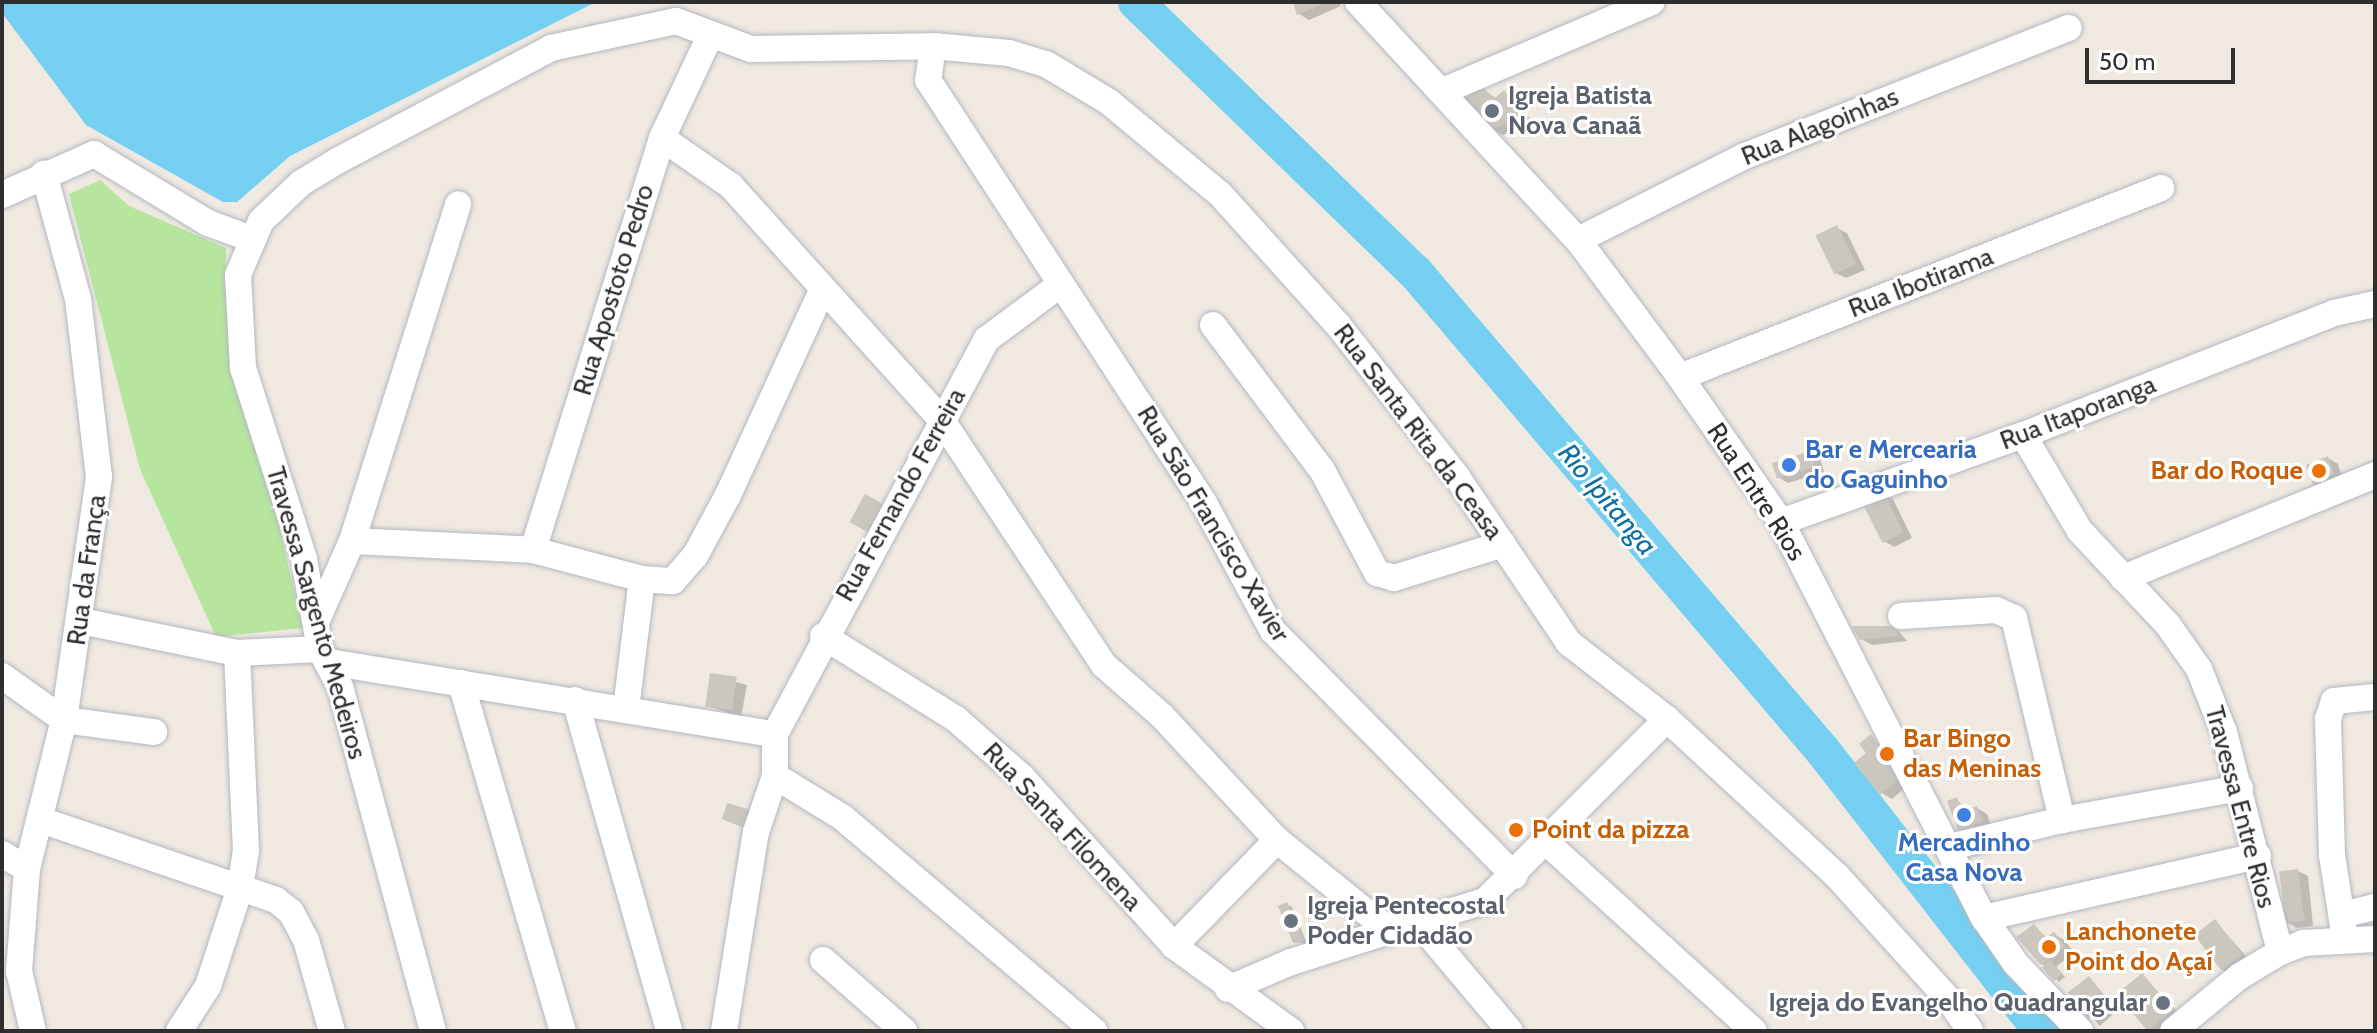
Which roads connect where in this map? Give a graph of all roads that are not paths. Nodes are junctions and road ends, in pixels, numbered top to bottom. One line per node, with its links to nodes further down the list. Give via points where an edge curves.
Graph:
1 (1358, 2): 6 (street, Rua Entre Rios)
2 (1652, 2): 6 (street)
3 (2069, 28): 13 (street, Rua Alagoinhas, via 1745,156)
4 (710, 36): 5 (street, Rua Santa Rita da Ceasa, via 751,49); 7 (street, Rua Apostoto Pedro); 12 (street, Travessa Sargento Medeiros, via 676,21 662,21 551,48 301,183)
5 (933, 46): 14 (street, Rua São Francisco Xavier, via 928,80); 24 (street, Rua Santa Rita da Ceasa, via 1009,53 1075,79 1220,194 1404,405)
6 (1443, 91): 13 (street, Rua Entre Rios)
7 (662, 138): 15 (street, via 731,186); 25 (street, Rua Apostoto Pedro)
8 (44, 174): 10 (street); 12 (street, via 94,154 208,223); 29 (street, Rua da França, via 78,299 99,477)
9 (2161, 188): 18 (street, Rua Ibotirama)
10 (2, 195)
11 (458, 204): 23 (street)
12 (249, 238): 30 (street, Travessa Sargento Medeiros, via 238,275 238,344 304,559)
13 (1578, 240): 18 (street, Rua Entre Rios)
14 (1061, 284): 19 (street, Rua Fernando Ferreira, via 987,339); 53 (street, Rua São Francisco Xavier, via 1204,503 1273,631)
15 (822, 291): 19 (street); 27 (street, via 728,495 684,571 664,583)
16 (2375, 304): 20 (street, Rua Itaporanga, via 2334,313)
17 (1213, 325): 24 (street, via 1322,470 1382,577 1394,578)
18 (1680, 377): 22 (street, Rua Entre Rios)
19 (941, 419): 31 (street, Rua Fernando Ferreira); 47 (street, via 1104,665 1162,716)
20 (2023, 435): 22 (street, Rua Itaporanga); 26 (street, Travessa Entre Rios, via 2080,531)
21 (2375, 475): 26 (street)
22 (1781, 522): 49 (street, Rua Entre Rios)
23 (352, 541): 25 (street); 30 (street)
24 (1503, 544): 39 (street, Rua Santa Rita da Ceasa, via 1569,643)
25 (533, 550): 27 (street)
26 (2123, 578): 44 (street, Travessa Entre Rios, via 2168,625 2199,669)
27 (642, 579): 38 (street)
28 (1901, 616): 46 (street, via 1996,610 2014,618)
29 (81, 621): 32 (street); 40 (street, Rua da França)
30 (316, 622): 33 (street, Travessa Sargento Medeiros)
31 (823, 636): 42 (street, Rua Fernando Ferreira); 61 (street, Rua Santa Filomena, via 956,719 1011,767)
32 (237, 653): 33 (street); 54 (street, via 248,829)
33 (324, 656): 35 (street); 69 (street, Travessa Sargento Medeiros, via 340,687)
34 (2, 676): 40 (street)
35 (461, 683): 37 (street); 70 (street)
36 (2375, 697): 58 (street, via 2334,701 2328,719 2332,855)
37 (575, 700): 38 (street); 71 (street)
38 (626, 709): 42 (street)
39 (1667, 719): 48 (street); 78 (street, Rua Santa Rita da Ceasa, via 1878,917)
40 (64, 720): 41 (street); 45 (street, Rua da França)
41 (154, 732)
42 (775, 734): 43 (street)
43 (775, 776): 72 (street, via 756,832); 74 (street, via 842,817)
44 (2240, 788): 46 (street); 51 (street, Travessa Entre Rios)
45 (41, 820): 52 (street, Rua da França); 54 (street)
46 (2062, 820): 49 (street)
47 (1277, 840): 59 (street); 61 (street)
48 (1546, 842): 53 (street); 77 (street)
49 (1950, 847): 56 (street, Rua Entre Rios)
50 (2, 854): 52 (street)
51 (2258, 856): 56 (street); 62 (street, Travessa Entre Rios)
52 (27, 869): 66 (street, Rua da França, via 19,971)
53 (1515, 876): 57 (street, via 1485,901)
54 (240, 888): 67 (street, via 208,986); 68 (street, via 276,900 300,925)
55 (2375, 907): 58 (street)
56 (1984, 918): 79 (street, Rua Entre Rios, via 2016,964)
57 (1419, 923): 59 (street); 76 (street)
58 (2343, 927): 60 (street); 62 (street)
59 (1391, 932): 64 (street, via 1291,962)
60 (2375, 939)
61 (1174, 946): 64 (street, Rua Santa Filomena)
62 (2280, 952): 65 (street, via 2240,976)
63 (823, 960): 73 (street)
64 (1228, 989): 75 (street, Rua Santa Filomena)
65 (2186, 1027)
66 (33, 1031)
67 (179, 1031)
68 (332, 1031)
69 (433, 1031)
70 (563, 1031)
71 (669, 1031)
72 (724, 1031)
73 (904, 1031)
74 (1094, 1031)
75 (1291, 1031)
76 (1510, 1031)
77 (1754, 1031)
78 (1970, 1031)
79 (2080, 1031)

